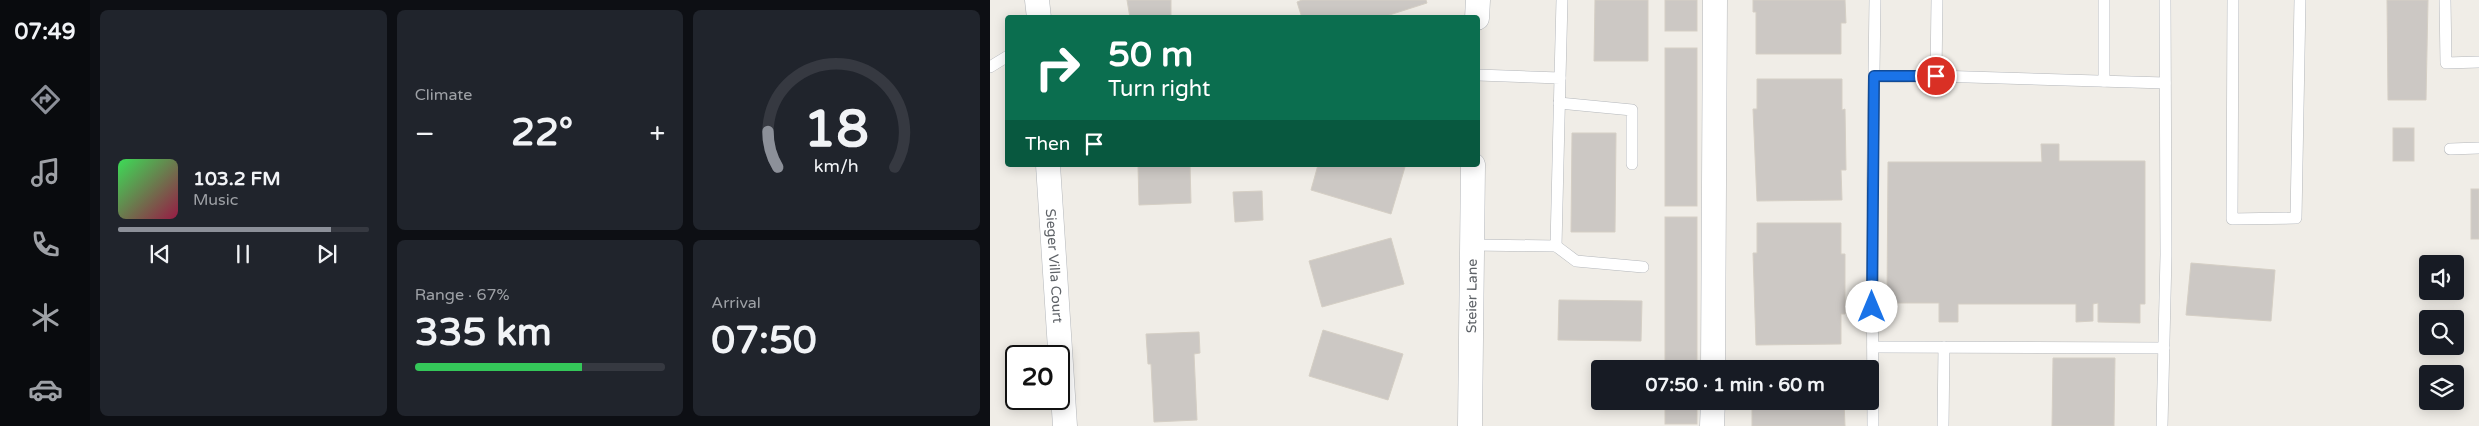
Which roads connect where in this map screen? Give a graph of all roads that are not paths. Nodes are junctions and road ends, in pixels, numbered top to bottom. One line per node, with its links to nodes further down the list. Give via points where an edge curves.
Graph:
1 (1037, 0): 12 (street)
2 (1478, 0): 13 (street)
3 (1562, 0): 20 (lane)
4 (1715, 0): 35 (street)
5 (1875, 0): 18 (lane)
6 (1937, 0): 19 (lane)
7 (2104, 0): 21 (lane)
8 (2165, 0): 22 (lane)
9 (2233, 0): 10 (lane, via 2232,219 2296,218)
10 (2300, 0)
11 (2446, 0): 15 (lane, via 2446,63)
12 (1038, 15)
13 (1478, 15)
14 (1005, 58): 16 (lane)
15 (2479, 62)
16 (990, 66)
17 (1480, 74): 20 (lane)
18 (1874, 76): 19 (lane); 32 (lane)
19 (1936, 76): 21 (lane)
20 (1560, 78): 23 (lane)
21 (2104, 81): 22 (lane)
22 (2165, 83): 34 (lane)
23 (1559, 103): 26 (lane, via 1632,110); 30 (lane)
24 (2479, 148): 25 (lane)
25 (2450, 149)
26 (1632, 164)
27 (1048, 167): 37 (street, Sieger Villa Court)
28 (1473, 167): 29 (street, Steier Lane)
29 (1472, 245): 30 (lane); 38 (street, Steier Lane)
30 (1556, 246): 31 (lane, via 1576,261)
31 (1643, 267)
32 (1873, 347): 33 (lane); 40 (lane)
33 (1944, 347): 34 (lane); 41 (lane)
34 (2164, 348): 42 (lane)
35 (1713, 360)
36 (1713, 410): 39 (street)
37 (1065, 426)
38 (1470, 426)
39 (1712, 426)
40 (1873, 426)
41 (1943, 426)
42 (2162, 426)

